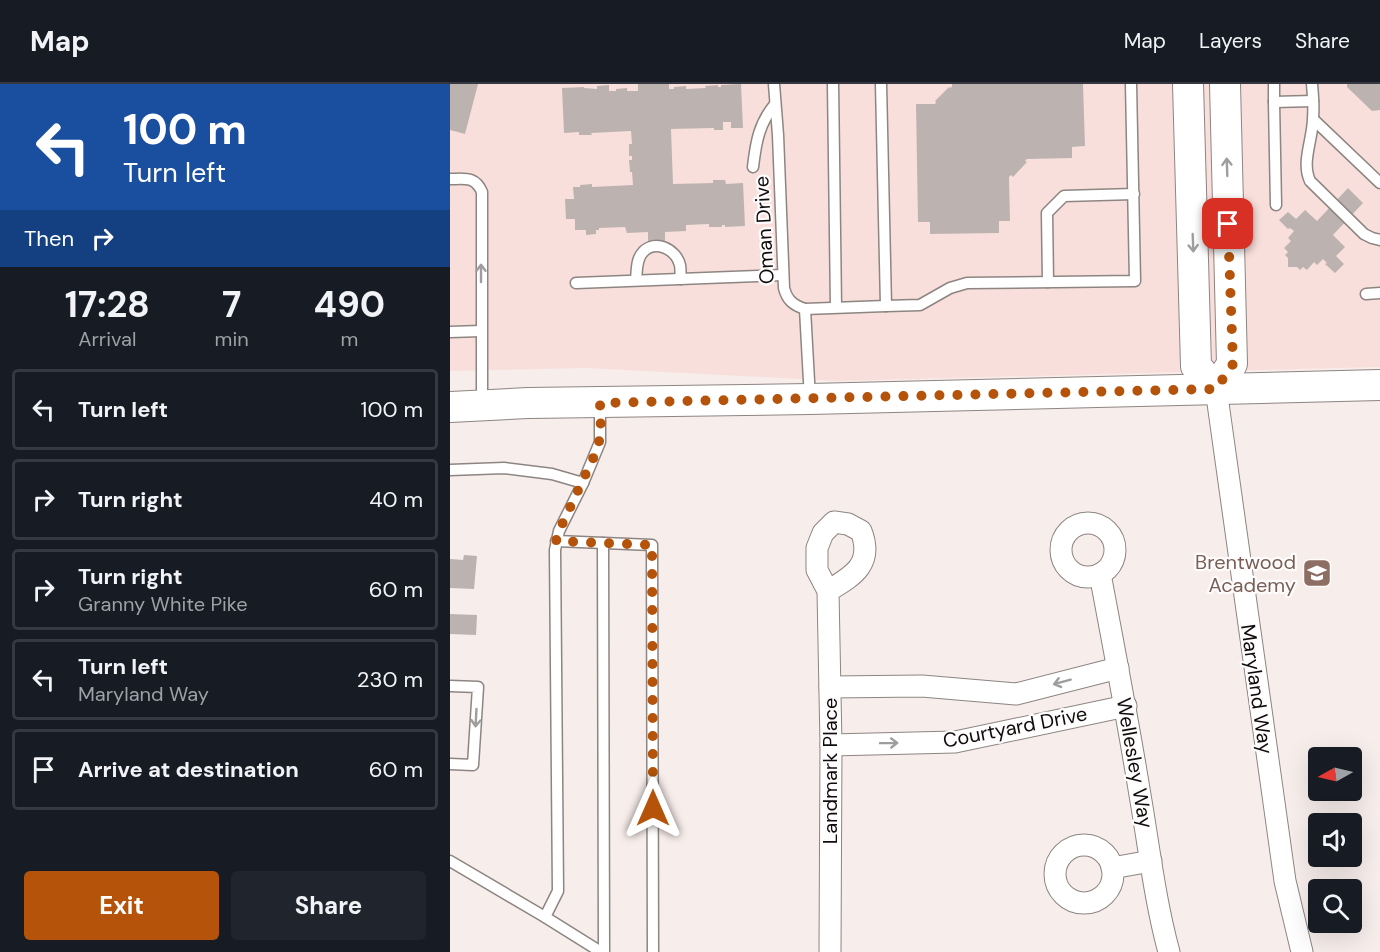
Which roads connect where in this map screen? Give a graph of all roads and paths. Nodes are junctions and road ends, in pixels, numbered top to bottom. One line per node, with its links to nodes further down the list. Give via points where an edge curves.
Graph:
1 (774, 84): 11 (lane, Oman Drive)
2 (833, 84): 27 (lane)
3 (882, 84): 26 (lane)
4 (1131, 84): 16 (lane)
5 (1188, 84): 32 (main road, one-way to 32, via 1196,366)
6 (1225, 84): 32 (main road, one-way to 6, via 1233,364)
7 (1274, 84): 10 (lane)
8 (1312, 84): 9 (lane)
9 (1313, 101): 10 (lane); 12 (lane)
10 (1274, 102): 17 (lane)
11 (775, 104): 13 (lane, via 757,138); 19 (lane, Oman Drive)
12 (1314, 120): 15 (lane); 18 (lane, via 1306,174 1364,234)
13 (753, 167)
14 (450, 179): 29 (lane, one-way to 14, via 482,192 474,181)
15 (1380, 183)
16 (1134, 194): 22 (lane, via 1064,196 1047,213); 22 (lane, via 1135,281)
17 (1276, 205)
18 (1380, 240)
19 (783, 275): 20 (lane); 28 (lane, Oman Drive, via 789,300)
20 (681, 279): 21 (lane); 21 (lane, via 676,256 657,246 641,255)
21 (636, 280): 23 (lane)
22 (1048, 282): 26 (lane, via 967,283 920,305)
23 (576, 283)
24 (1380, 293): 25 (lane)
25 (1366, 294)
26 (886, 306): 27 (lane)
27 (836, 307): 28 (lane)
28 (805, 309): 33 (lane)
29 (481, 331): 30 (lane); 35 (lane)
30 (450, 332)
31 (1380, 385): 32 (main road)
32 (1216, 389): 33 (main road); 57 (street, Maryland Way, via 1285,881)
33 (810, 399): 34 (main road)
34 (600, 403): 35 (main road); 38 (lane, via 600,442)
35 (482, 405): 36 (main road)
36 (450, 407)
37 (450, 470): 38 (lane, via 504,468 552,474)
38 (583, 483): 39 (lane)
39 (556, 541): 40 (lane); 52 (lane, via 558,891)
40 (603, 543): 53 (lane); 54 (lane, via 652,545)
41 (1100, 574): 43 (street, Wellesley Way)
42 (828, 591): 45 (street, Landmark Place)
43 (1118, 668): 45 (street, Courtyard Drive, one-way to 45, via 1016,694 922,686); 46 (street, Wellesley Way)
44 (450, 686): 48 (lane, one-way to 48, via 478,687 473,765)
45 (830, 687): 47 (street, Landmark Place)
46 (1126, 706): 47 (street, Courtyard Drive, one-way to 46, via 955,742); 50 (street, Wellesley Way)
47 (831, 745): 55 (street, Landmark Place)
48 (450, 764)
49 (450, 861): 52 (lane)
50 (1151, 861): 51 (street); 56 (street, Wellesley Way)
51 (1112, 868)
52 (546, 917): 53 (lane)
53 (603, 952)
54 (653, 952)
55 (830, 952)
56 (1169, 952)
57 (1302, 952)

